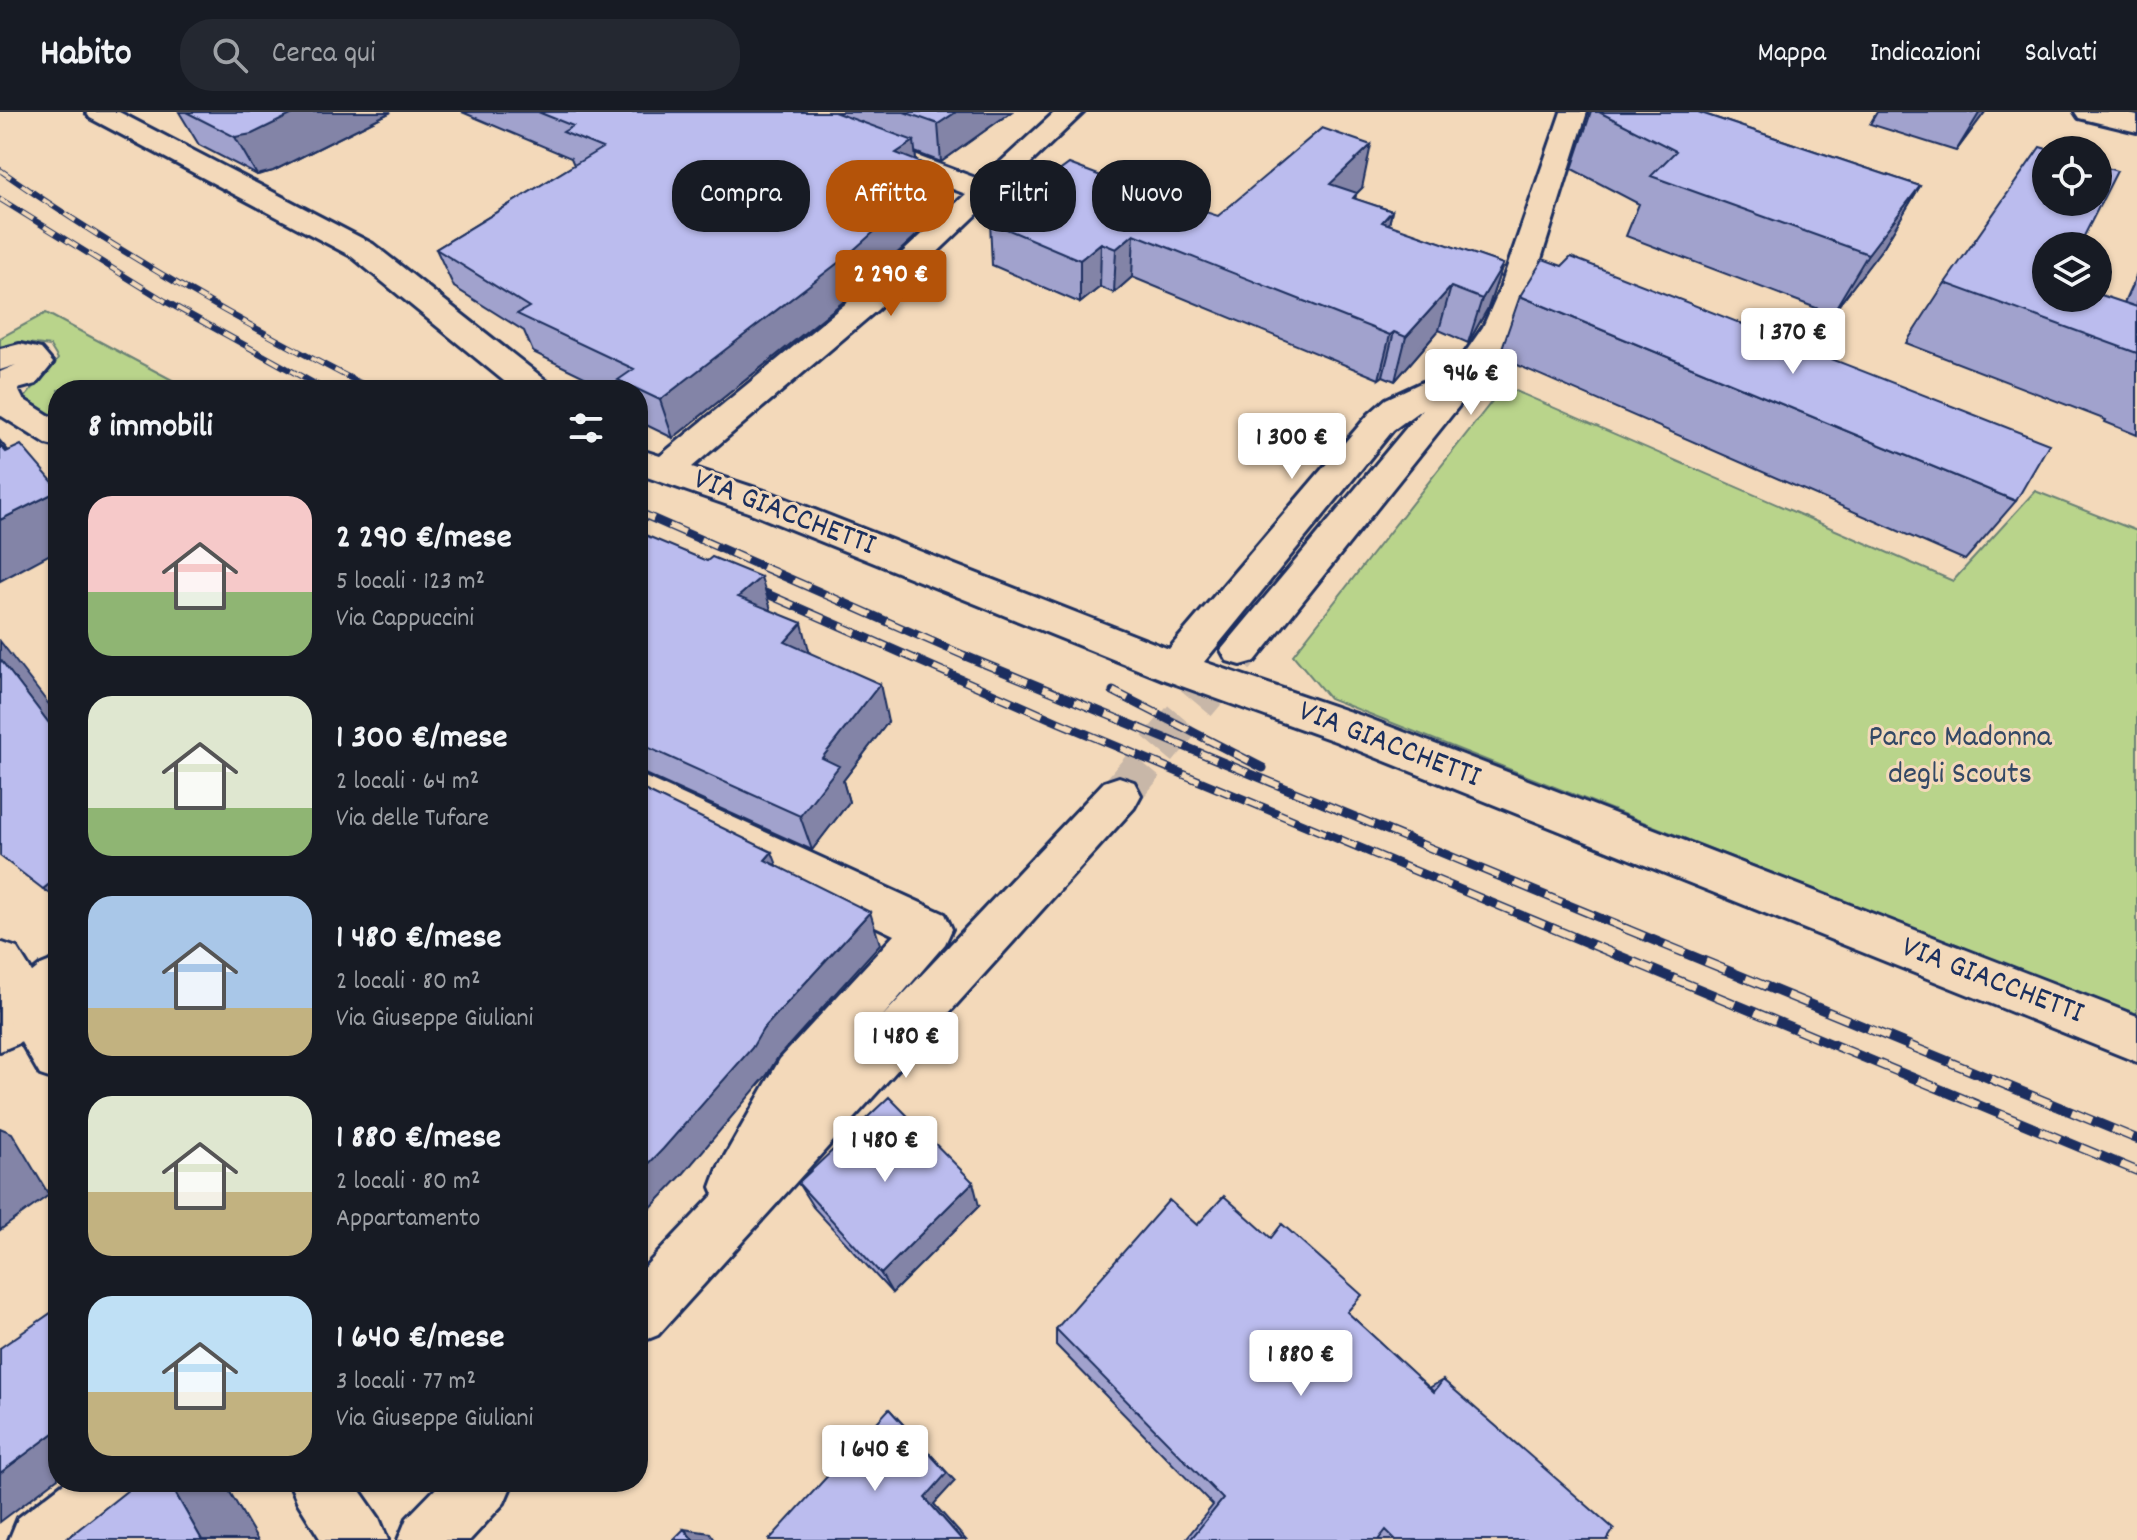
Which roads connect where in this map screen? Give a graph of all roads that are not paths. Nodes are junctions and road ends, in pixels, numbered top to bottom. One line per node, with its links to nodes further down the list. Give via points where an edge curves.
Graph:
1 (99, 112): 12 (street, via 362,250)
2 (775, 112): 8 (street)
3 (1071, 112): 7 (street)
4 (1574, 112): 11 (street, via 1515,291)
5 (2088, 112): 6 (street)
6 (2137, 124)
7 (1020, 160)
8 (970, 186)
9 (970, 207): 15 (street, via 866,303)
10 (0, 360): 13 (street, via 25,355 37,363 24,377)
11 (1470, 370): 16 (street); 17 (street, via 1398,407 1381,422)
12 (524, 380)
13 (0, 385): 14 (street, via 4,401)
14 (48, 430)
15 (651, 466): 17 (street, VIA GIACCHETTI, via 761,503)
16 (1241, 650)
17 (1176, 668): 22 (street, VIA GIACCHETTI, via 1350,729)
18 (1119, 795): 24 (street)
19 (648, 797): 24 (street, via 929,929 798,1076)
20 (0, 963): 21 (street)
21 (28, 1005): 23 (street)
22 (2137, 1039)
23 (48, 1040)
24 (711, 1237): 25 (street)
25 (648, 1304)
26 (100, 1492): 29 (street)
27 (326, 1492): 30 (street)
28 (474, 1492): 31 (street)
29 (40, 1540)
30 (357, 1540)
31 (429, 1540)

